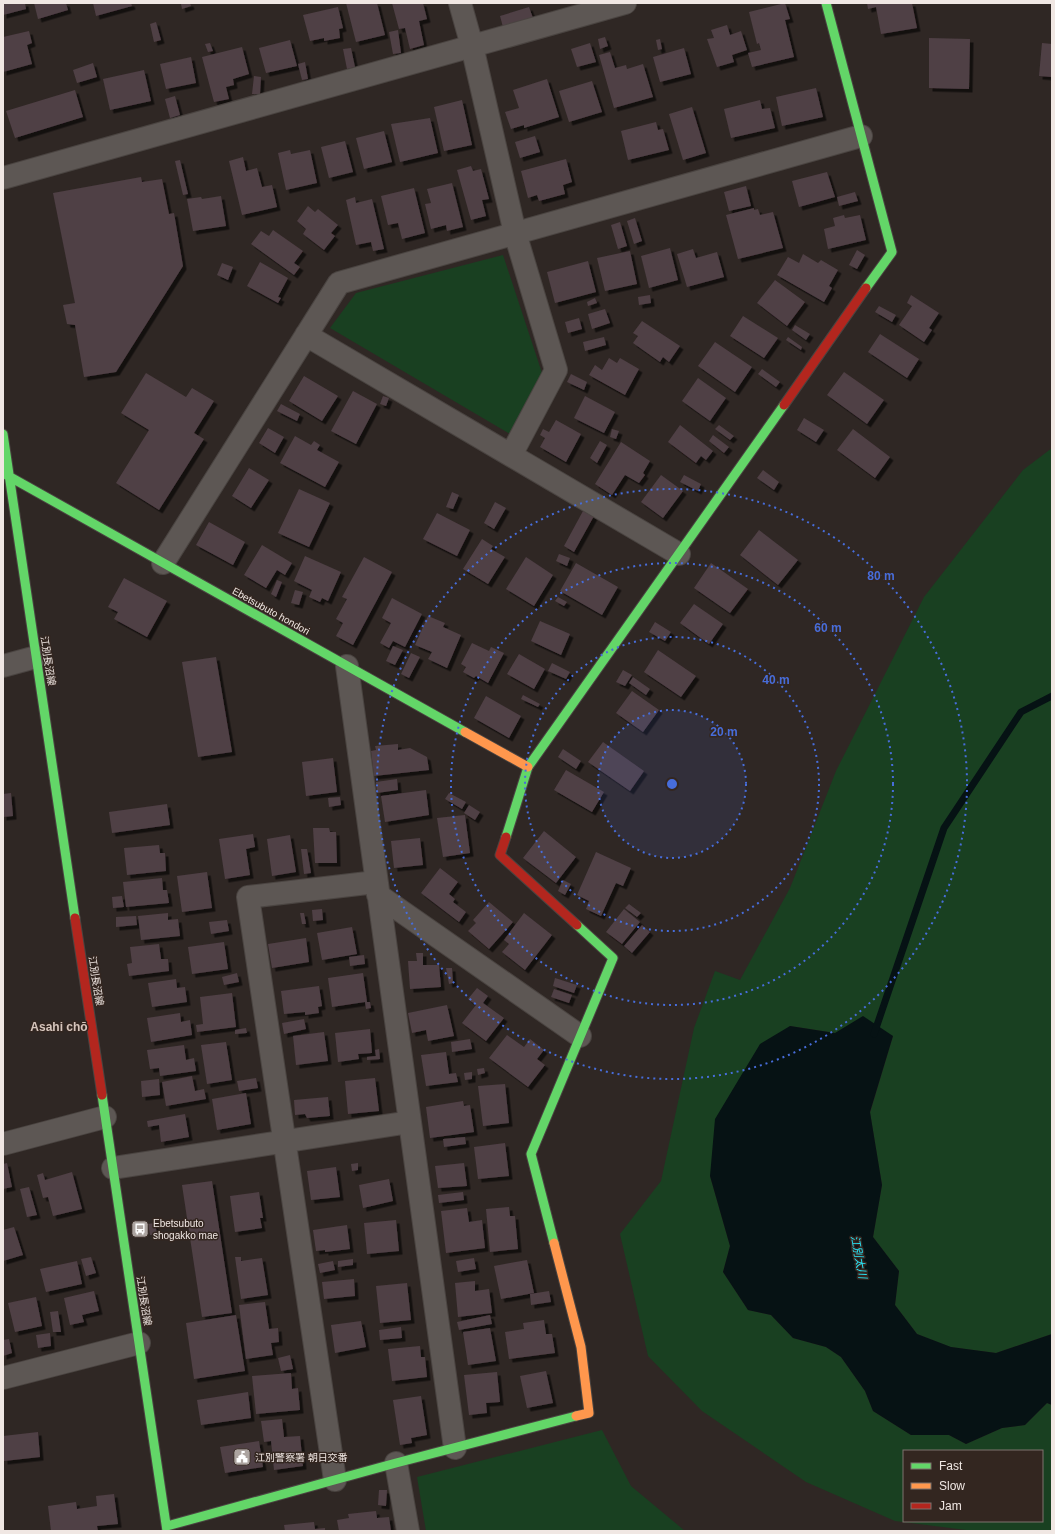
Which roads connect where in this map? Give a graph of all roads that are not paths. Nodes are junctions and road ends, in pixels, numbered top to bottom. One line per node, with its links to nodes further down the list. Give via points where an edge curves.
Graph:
1 (460, 3): 4 (street)
2 (625, 3): 4 (street)
3 (826, 3): 5 (street)
4 (472, 46): 6 (street); 7 (street)
5 (861, 136): 7 (street); 12 (street, via 892,252)
6 (3, 178)
7 (515, 234): 8 (street, via 339,283); 10 (street, via 556,370)
8 (306, 335): 10 (street); 13 (street)
9 (3, 434): 11 (street, 江別長沼線)
10 (511, 455): 12 (street)
11 (6, 475): 13 (street, Ebetsubuto hondori); 14 (street, 江別長沼線)
12 (679, 554): 17 (street)
13 (163, 563): 16 (street, Ebetsubuto hondori)
14 (36, 657): 15 (street); 20 (street, 江別長沼線)
15 (3, 666)
16 (347, 666): 17 (street, Ebetsubuto hondori); 18 (street)
17 (528, 767): 19 (street, via 500,855 613,958)
18 (377, 888): 19 (street); 21 (street); 22 (street, via 248,897)
19 (580, 1036): 27 (street, via 531,1154 581,1347 589,1413)
20 (105, 1117): 23 (street); 24 (street, 江別長沼線)
21 (410, 1122): 22 (street); 27 (street)
22 (285, 1142): 24 (street); 29 (street)
23 (3, 1144)
24 (113, 1168): 25 (street, 江別長沼線)
25 (139, 1343): 26 (street); 30 (street, 江別長沼線)
26 (3, 1378)
27 (455, 1448): 28 (street)
28 (396, 1464): 29 (street); 31 (street)
29 (335, 1480): 30 (street)
30 (167, 1529)
31 (408, 1531)

